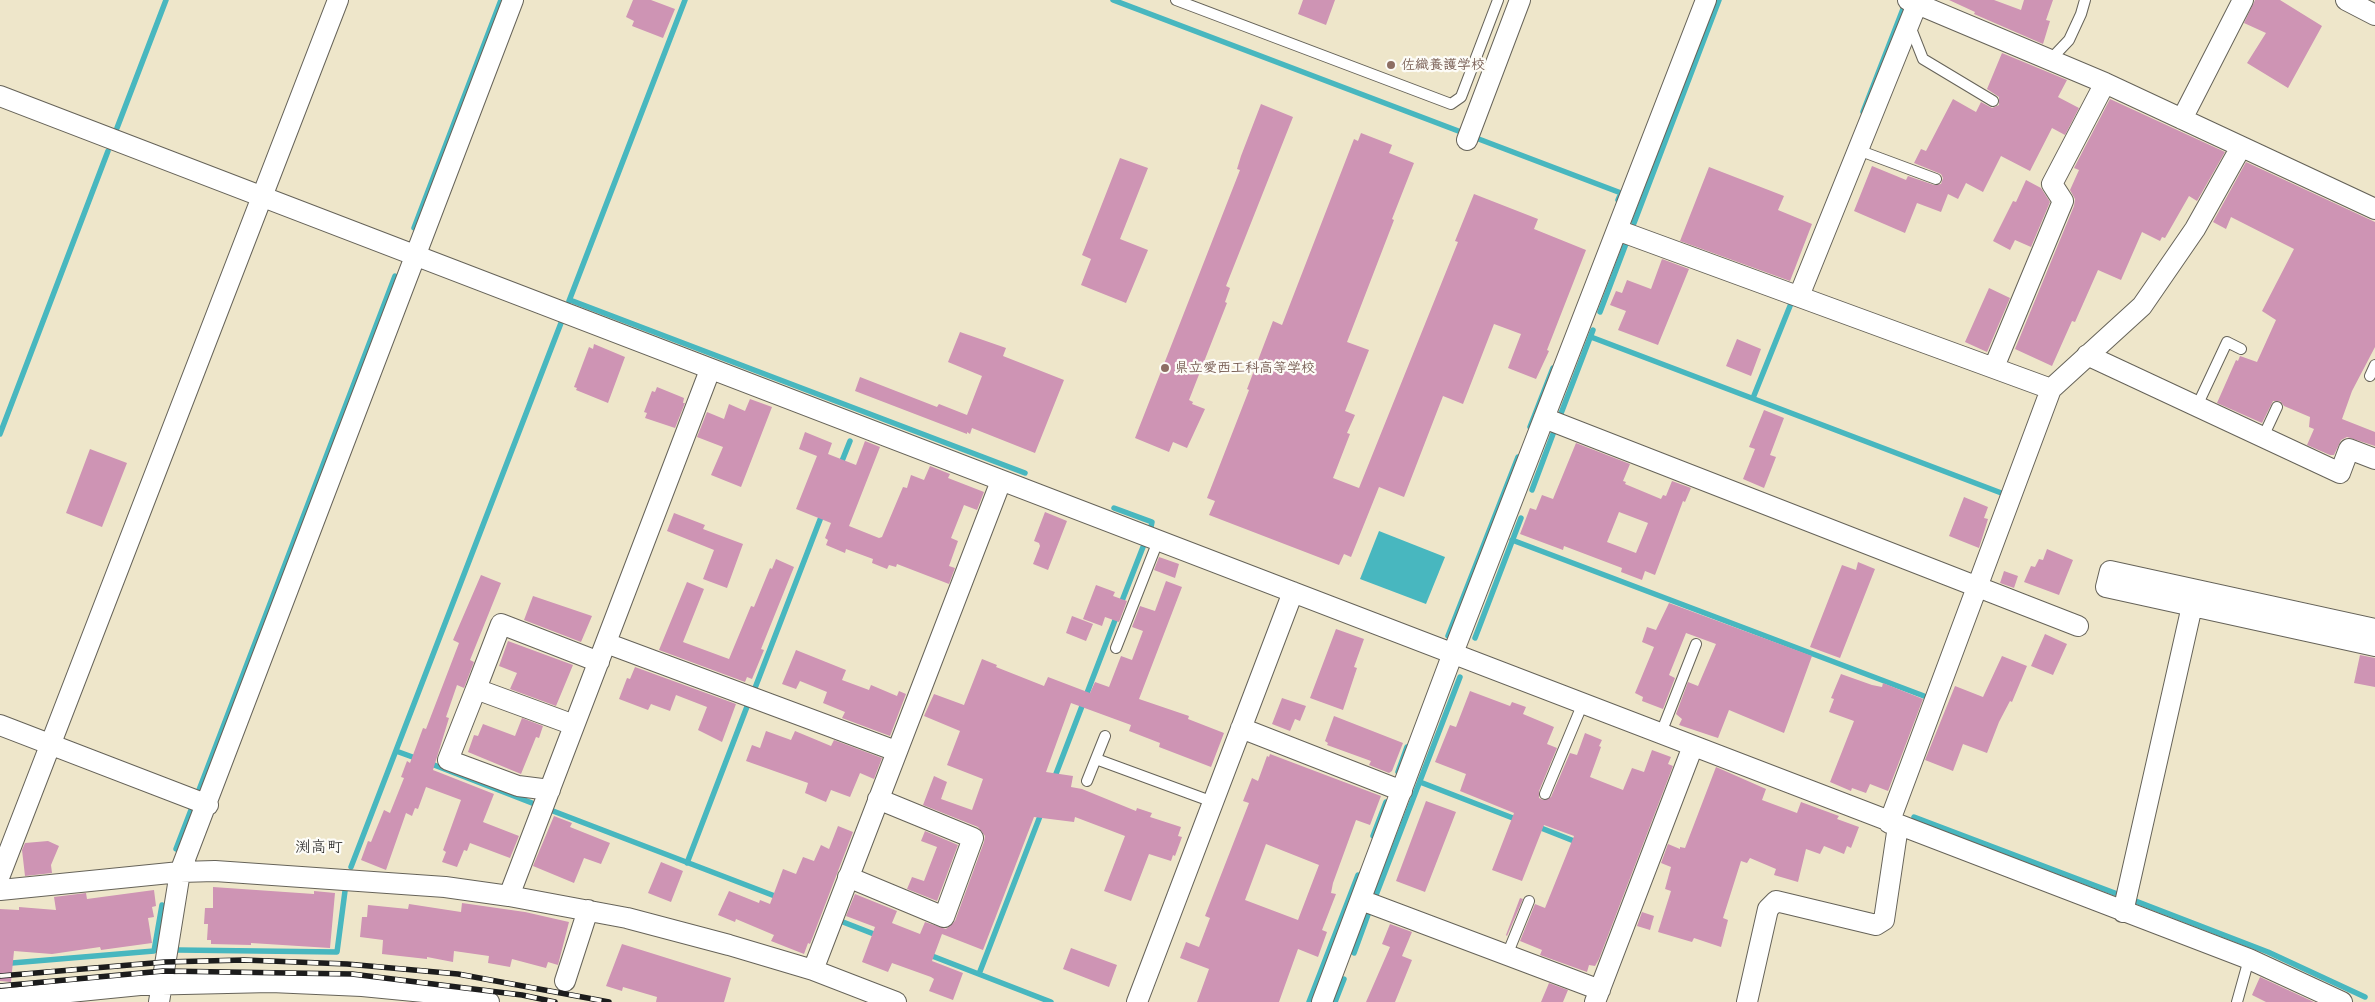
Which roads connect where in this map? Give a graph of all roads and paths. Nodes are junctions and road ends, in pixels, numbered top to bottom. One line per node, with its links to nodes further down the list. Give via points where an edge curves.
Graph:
1 (338, 0): 22 (street)
2 (513, 0): 25 (street)
3 (1176, 0): 4 (lane, via 1451,104 1461,97)
4 (1498, 0)
5 (1520, 0): 18 (street)
6 (1706, 0): 24 (street)
7 (2085, 0): 13 (lane, via 2069,40)
8 (2243, 0): 17 (street)
9 (2346, 0): 11 (street)
10 (1912, 2): 12 (street); 13 (street)
11 (2375, 15)
12 (1909, 23): 16 (lane, via 1923,59); 20 (street)
13 (2051, 59): 14 (street)
14 (2105, 83): 17 (street); 30 (street, via 2052,184 2063,201)
15 (0, 96): 22 (street)
16 (1993, 101)
17 (2182, 119): 19 (street)
18 (1466, 140)
19 (2241, 147): 23 (street); 28 (street, via 2196,229 2142,306)
20 (1858, 150): 21 (lane); 26 (street)
21 (1936, 179)
22 (262, 197): 25 (street); 59 (street)
23 (2375, 210)
24 (1617, 230): 26 (street); 36 (street)
25 (416, 254): 31 (street); 69 (street)
26 (1799, 296): 30 (street)
27 (2240, 349): 34 (lane, via 2227,342)
28 (2087, 356): 33 (street); 34 (street)
29 (2375, 366): 32 (lane)
30 (1994, 368): 33 (street)
31 (710, 370): 39 (street); 46 (street)
32 (2370, 376)
33 (2051, 388): 41 (street)
34 (2197, 406): 37 (street)
35 (2277, 407): 37 (lane)
36 (1544, 418): 41 (street); 50 (street)
37 (2263, 437): 38 (street, via 2340,473 2349,449)
38 (2375, 459)
39 (1001, 481): 40 (street); 61 (street)
40 (1158, 541): 42 (street); 49 (lane)
41 (1979, 586): 44 (street); 70 (street)
42 (1293, 592): 50 (street); 56 (street)
43 (2192, 606): 45 (street, via 2106,587 2110,571); 48 (street); 79 (street)
44 (2078, 626)
45 (2375, 629)
46 (606, 643): 51 (street); 61 (street)
47 (1696, 644): 57 (lane)
48 (2375, 646)
49 (1116, 648)
50 (1454, 653): 53 (street); 65 (street)
51 (599, 662): 52 (street, via 501,624); 55 (street)
52 (476, 689): 55 (street); 64 (street, via 448,760 518,786)
53 (1583, 703): 57 (street); 66 (lane)
54 (0, 725): 59 (street)
55 (574, 725): 64 (street)
56 (1241, 728): 65 (street); 68 (street)
57 (1661, 733): 60 (street)
58 (1105, 736): 62 (lane)
59 (50, 744): 69 (street); 72 (street)
60 (1693, 746): 70 (street); 86 (street)
61 (896, 752): 67 (street)
62 (1096, 759): 63 (lane); 68 (lane)
63 (1087, 781)
64 (550, 790): 75 (street)
65 (1402, 791): 76 (street)
66 (1545, 794)
67 (878, 799): 73 (street); 73 (street, via 973,838 944,917)
68 (1213, 802): 90 (street)
69 (208, 805): 71 (street)
70 (1894, 824): 79 (street); 92 (street, via 1884,920 1876,925 1776,901 1768,909)
71 (180, 872): 74 (street); 75 (street, via 215,871 445,888); 84 (street)
72 (0, 875)
73 (848, 877): 82 (street)
74 (0, 890)
75 (509, 896): 78 (street)
76 (1361, 900): 80 (street); 91 (street)
77 (1529, 901): 80 (lane)
78 (588, 910): 82 (street, via 730,945); 83 (street)
79 (2123, 912): 81 (street)
80 (1507, 955): 86 (street)
81 (2249, 959): 93 (lane); 94 (street)
82 (812, 970): 89 (street)
83 (565, 982)
84 (160, 993): 85 (street, via 271,982); 87 (street, via 140,984)
85 (353, 994): 88 (street, via 434,993)
86 (1597, 996)
87 (2, 1000)
88 (489, 1002)
89 (896, 1002)
90 (1137, 1002)
91 (1322, 1002)
92 (1747, 1002)
93 (2237, 1002)
94 (2342, 1002)

